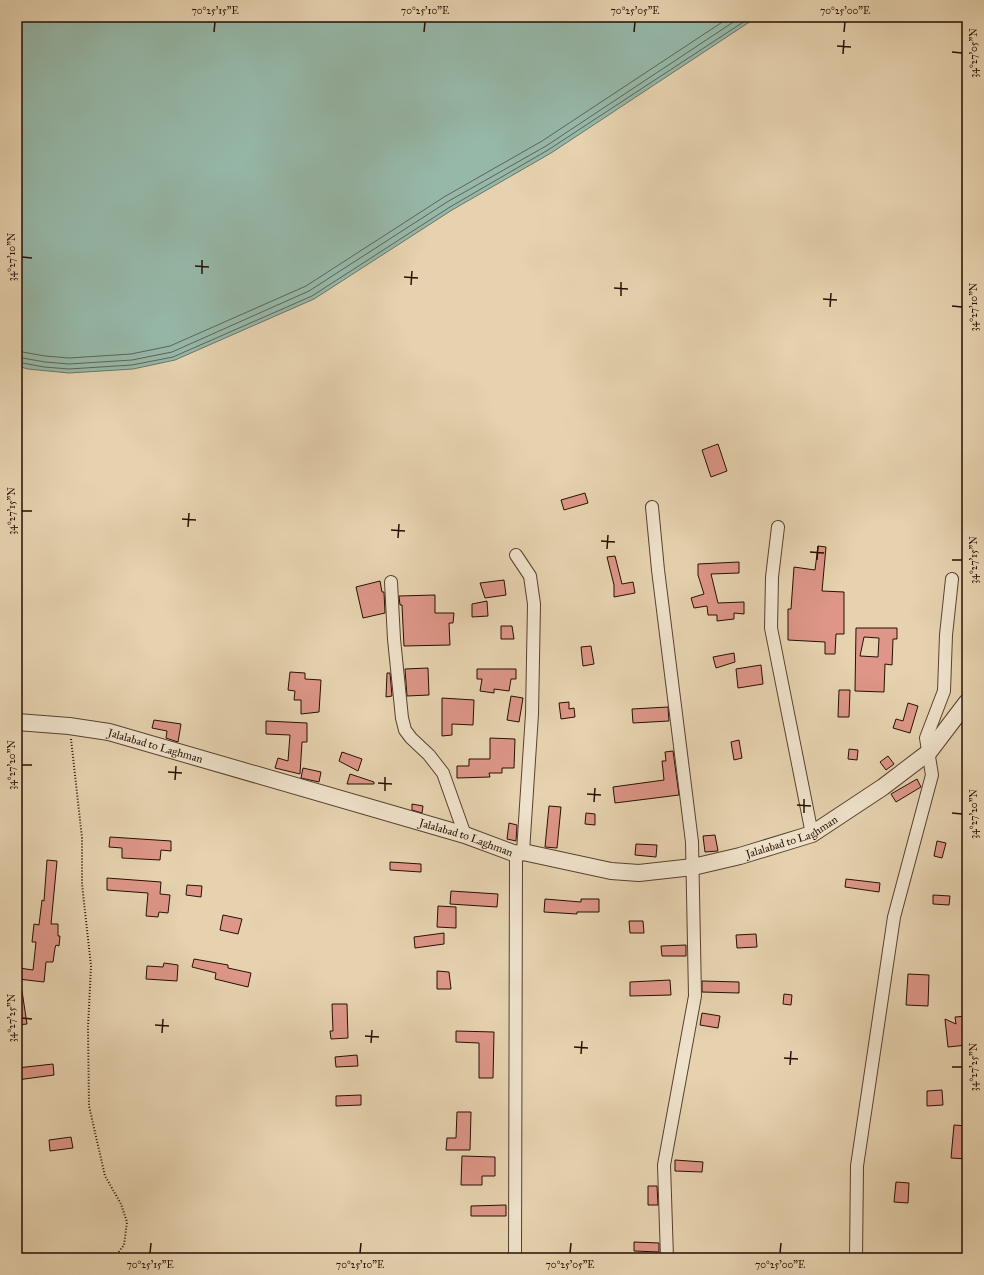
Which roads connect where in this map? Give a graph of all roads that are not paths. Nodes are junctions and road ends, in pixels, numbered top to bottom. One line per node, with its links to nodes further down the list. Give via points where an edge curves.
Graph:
1 (652, 507): 12 (street, via 692,842)
2 (778, 526): 9 (street, via 772,577 771,628)
3 (516, 555): 11 (street, via 530,576 534,604 532,714)
4 (952, 579): 8 (street, via 944,691 926,738)
5 (392, 582): 10 (street, via 394,639 405,730 443,773)
6 (967, 702): 8 (street, Jalalabad to Laghman)
7 (17, 722): 10 (street, Jalalabad to Laghman, via 109,732)
8 (929, 752): 9 (street, Jalalabad to Laghman, via 883,788); 15 (street, via 932,776 894,917 857,1166)
9 (812, 834): 12 (street, Jalalabad to Laghman, via 740,856)
10 (465, 835): 11 (street, Jalalabad to Laghman)
11 (520, 853): 12 (street, Jalalabad to Laghman, via 626,873); 13 (street)
12 (692, 867): 14 (street, via 695,996 664,1165)
13 (515, 1258)
14 (667, 1258)
15 (856, 1258)

